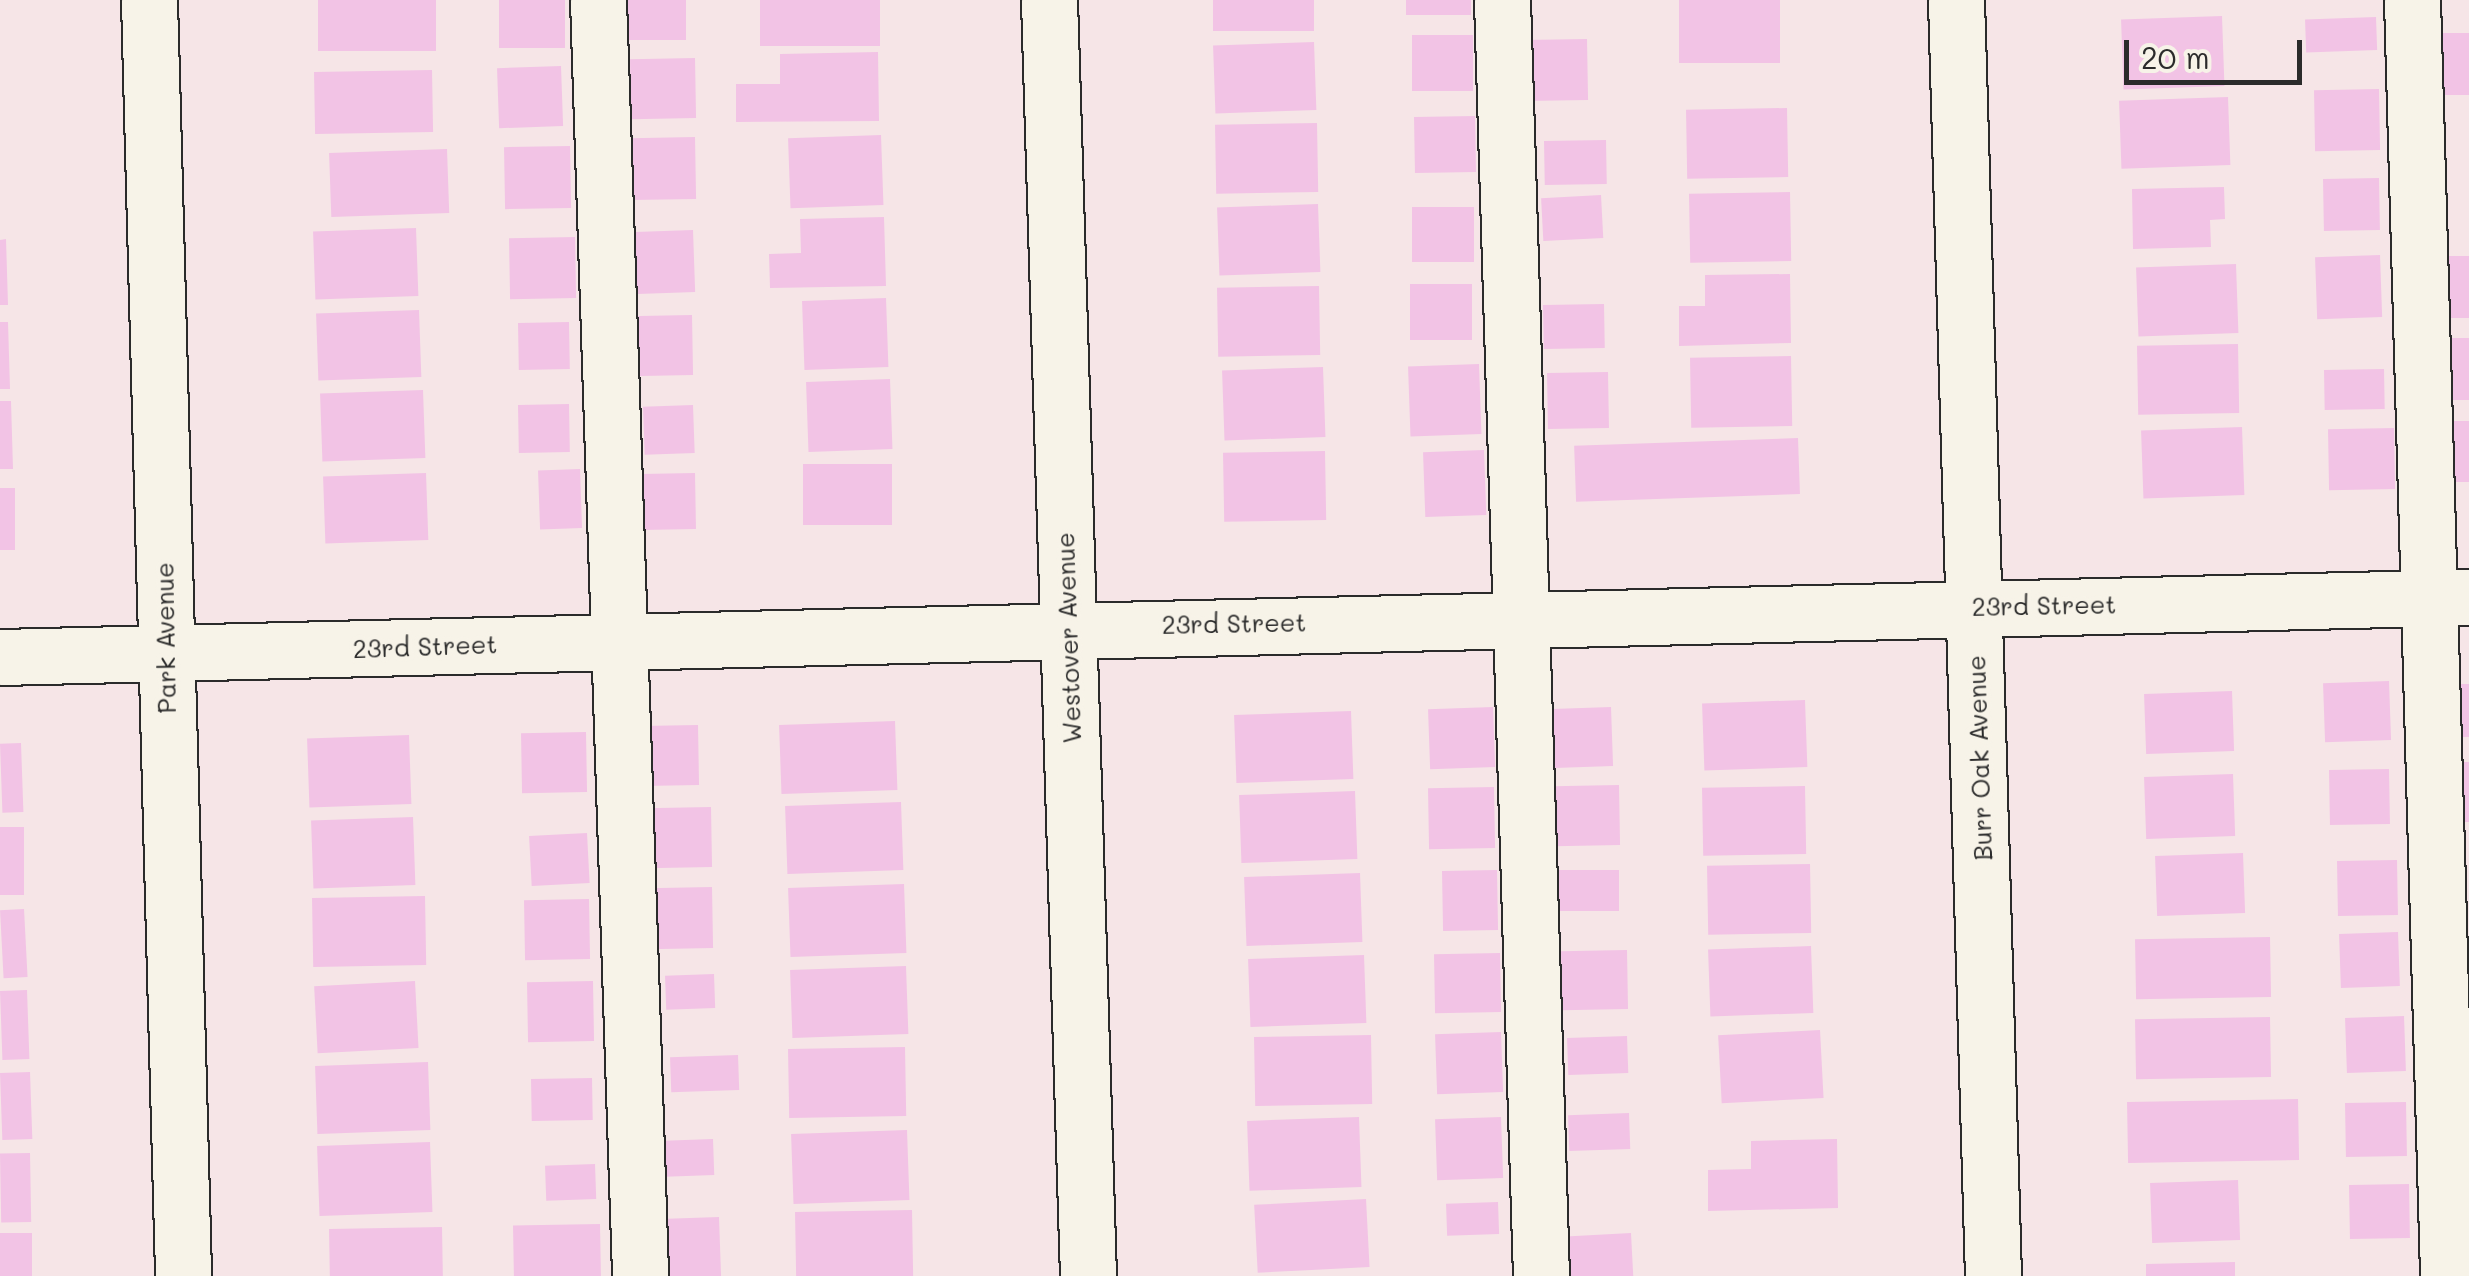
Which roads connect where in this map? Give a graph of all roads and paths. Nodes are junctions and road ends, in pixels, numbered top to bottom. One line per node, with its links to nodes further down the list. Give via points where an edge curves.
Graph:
1 (149, 0): 12 (street, Park Avenue)
2 (598, 0): 11 (street)
3 (1049, 0): 10 (street, Westover Avenue)
4 (1502, 0): 9 (street)
5 (1956, 0): 8 (street, Burr Oak Avenue)
6 (2412, 0): 7 (street)
7 (2449, 597): 8 (street, 23rd Street); 19 (street)
8 (1974, 606): 9 (street, 23rd Street); 18 (street, Burr Oak Avenue)
9 (1520, 618): 10 (street, 23rd Street); 17 (street)
10 (1068, 627): 11 (street, 23rd Street); 16 (street, Westover Avenue)
11 (615, 640): 12 (street, 23rd Street); 15 (street)
12 (164, 653): 13 (street, 23rd Street); 14 (street, Park Avenue)
13 (0, 657)
14 (183, 1276)
15 (640, 1276)
16 (1088, 1276)
17 (1541, 1276)
18 (1993, 1276)
19 (2448, 1276)

